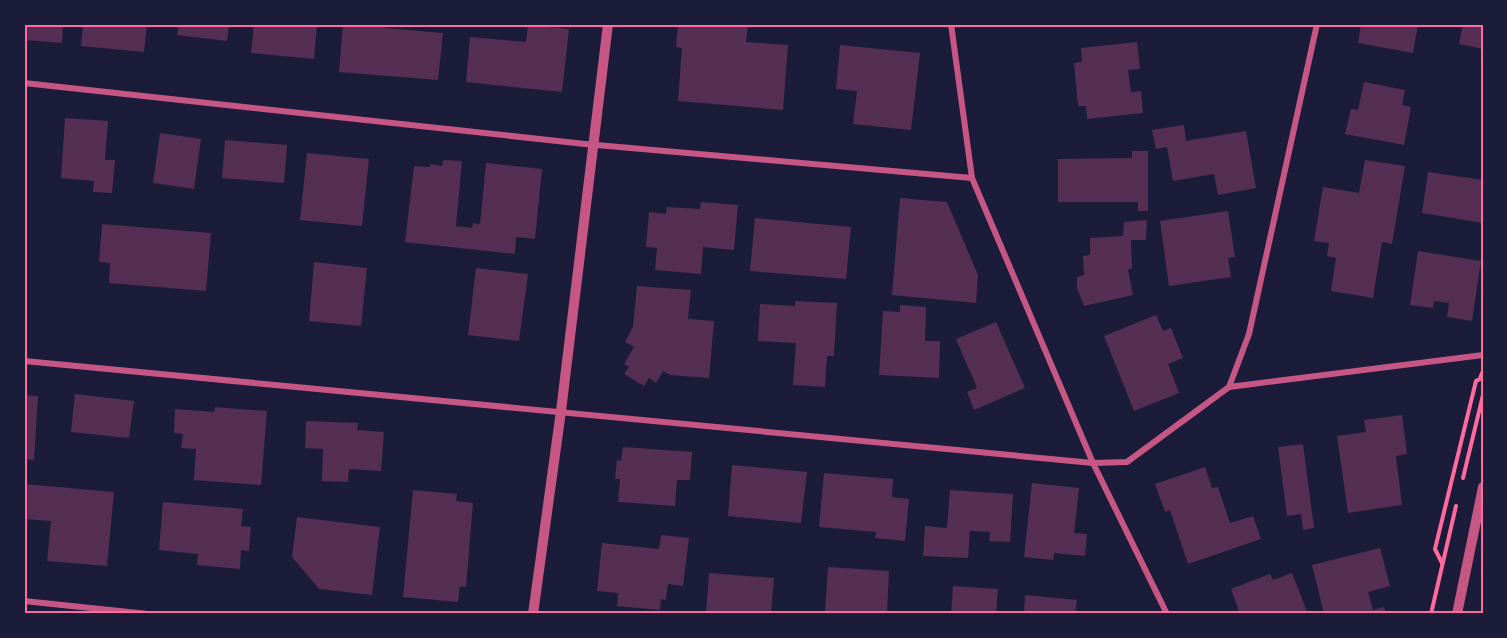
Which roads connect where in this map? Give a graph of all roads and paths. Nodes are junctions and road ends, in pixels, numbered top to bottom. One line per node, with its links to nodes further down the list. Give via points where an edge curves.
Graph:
1 (608, 24): 5 (street)
2 (951, 24): 6 (street)
3 (1317, 24): 10 (street, via 1249,334)
4 (24, 82): 5 (street)
5 (593, 145): 6 (street); 11 (street)
6 (972, 178): 12 (street)
7 (1483, 354): 10 (street)
8 (24, 361): 11 (street)
9 (1483, 384): 18 (path, via 1480,379 1476,381 1435,549 1443,563)
10 (1229, 387): 12 (street, via 1127,462)
11 (561, 411): 12 (street); 16 (street)
12 (1093, 464): 17 (street)
13 (1483, 487): 19 (street)
14 (24, 601): 15 (street)
15 (148, 614)
16 (533, 614)
17 (1167, 614)
18 (1431, 614)
19 (1457, 614)

